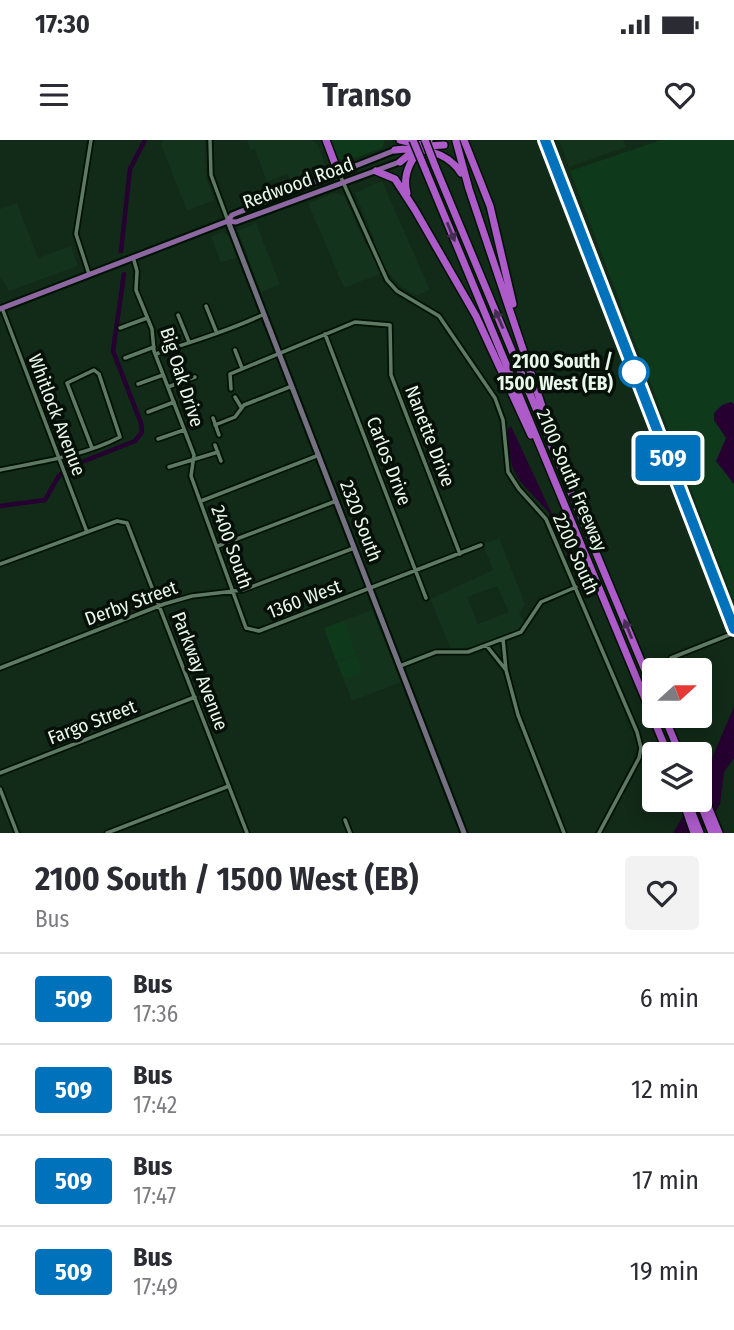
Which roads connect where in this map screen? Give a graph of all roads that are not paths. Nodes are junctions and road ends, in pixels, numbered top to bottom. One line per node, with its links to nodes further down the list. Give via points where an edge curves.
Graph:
1 (91, 140): 19 (street, via 76,233)
2 (211, 140): 17 (street, via 212,175)
3 (326, 140): 13 (highway)
4 (400, 140): 8 (highway)
5 (457, 140): 9 (main road); 15 (highway)
6 (464, 140): 28 (highway, via 490,206)
7 (545, 140): 76 (street)
8 (420, 145): 9 (highway); 10 (highway); 11 (highway); 15 (highway, via 454,164); 16 (highway, via 405,181); 53 (highway, 2100 South Freeway, one-way to 8, bridge, via 435,166); 63 (highway, 2100 South Freeway, one-way to 63, bridge, via 425,169)
9 (444, 145)
10 (395, 150): 13 (main road, Redwood Road)
11 (400, 162): 12 (main road, Redwood Road)
12 (376, 171): 14 (main road, Redwood Road); 16 (highway, via 393,177)
13 (338, 172): 14 (street, 2200 South); 17 (main road, Redwood Road, via 232,215)
14 (344, 183): 17 (main road, Redwood Road); 71 (street, 2200 South, via 387,280 439,316 495,398 503,420 508,472 547,519)
15 (469, 189): 28 (highway)
16 (415, 210): 63 (highway, via 476,316)
17 (228, 221): 18 (main road, Redwood Road); 22 (street, 2320 South)
18 (133, 257): 19 (main road, Redwood Road); 24 (street, Big Oak Drive)
19 (89, 274): 21 (main road, Redwood Road)
20 (206, 306): 26 (street)
21 (1, 307): 56 (street, Whitlock Avenue)
22 (264, 314): 26 (street, via 235,328); 32 (street, 2320 South)
23 (178, 315): 29 (street)
24 (147, 318): 25 (street); 30 (street, Big Oak Drive)
25 (120, 328)
26 (216, 331): 29 (street)
27 (325, 334): 32 (street); 68 (street, Nanette Drive, via 355,322 390,325 391,375); 70 (street, Carlos Drive)
28 (520, 339): 53 (highway)
29 (189, 342): 33 (street)
30 (153, 347): 33 (street, Big Oak Drive); 34 (street)
31 (235, 350): 35 (street)
32 (278, 352): 35 (street); 39 (street, 2320 South)
33 (156, 355): 36 (street, Big Oak Drive)
34 (125, 358)
35 (243, 368): 41 (street, via 229,376)
36 (163, 375): 38 (street); 40 (street, Big Oak Drive)
37 (195, 377): 40 (street)
38 (138, 384)
39 (292, 386): 44 (street); 55 (street, 2320 South)
40 (168, 387): 43 (street, Big Oak Drive)
41 (232, 389)
42 (235, 397): 44 (street)
43 (174, 402): 45 (street); 48 (street, Big Oak Drive)
44 (241, 407): 47 (street, via 237,415)
45 (148, 412)
46 (213, 418): 47 (street)
47 (215, 425): 49 (street)
48 (184, 430): 50 (street); 57 (street, Big Oak Drive)
49 (219, 435)
50 (159, 439)
51 (215, 445): 54 (street)
52 (92, 448): 52 (street, via 68,381 93,370 99,373 121,435); 56 (street)
53 (554, 449): 81 (highway, 2100 South Freeway, one-way to 53)
54 (218, 452): 57 (street); 58 (street)
55 (318, 456): 61 (street); 62 (street, 2320 South)
56 (58, 457): 60 (street); 64 (street, Whitlock Avenue)
57 (194, 459): 59 (street); 61 (street, 2400 South, via 191,476)
58 (221, 461)
59 (169, 467)
60 (1, 468)
61 (201, 501): 66 (street, 2400 South)
62 (336, 501): 66 (street); 67 (street, 2320 South)
63 (566, 507): 86 (highway, 2100 South Freeway)
64 (87, 532): 69 (street); 75 (street, Parkway Avenue, via 125,520)
65 (481, 545): 68 (street, 1360 West)
66 (218, 546): 73 (street, 2400 South)
67 (354, 548): 72 (street, 2320 South); 73 (street, Derby Street)
68 (460, 554): 70 (street, 1360 West)
69 (0, 564)
70 (416, 571): 72 (street, 1360 West); 74 (street, Carlos Drive)
71 (576, 587): 78 (street, via 541,602 524,629); 102 (street, 2200 South, via 637,732 640,755)
72 (370, 589): 77 (street, 1360 West); 82 (street, 2320 South)
73 (234, 593): 75 (street, Derby Street, via 192,596); 77 (street, 2400 South, via 244,625)
74 (426, 598)
75 (160, 606): 83 (street, Derby Street); 85 (street, Parkway Avenue)
76 (734, 631): 80 (street)
77 (255, 632)
78 (503, 639): 79 (street); 84 (street)
79 (486, 645): 82 (street, via 463,653 436,652); 84 (street)
80 (671, 658)
81 (642, 663)
82 (400, 666): 100 (street, 2320 South)
83 (0, 668)
84 (506, 670): 101 (street, via 518,715)
85 (195, 697): 87 (street, Fargo Street); 88 (street, Parkway Avenue)
86 (662, 742)
87 (0, 773)
88 (229, 786): 97 (street); 98 (street, Parkway Avenue)
89 (0, 789): 96 (street)
90 (688, 812): 103 (highway)
91 (690, 812): 104 (highway)
92 (705, 812): 95 (highway)
93 (708, 812): 95 (highway)
94 (345, 820): 99 (street)
95 (715, 831)
96 (17, 833)
97 (107, 833)
98 (247, 833)
99 (350, 833)
100 (464, 833)
101 (564, 833)
102 (599, 833)
103 (694, 833)
104 (700, 833)

